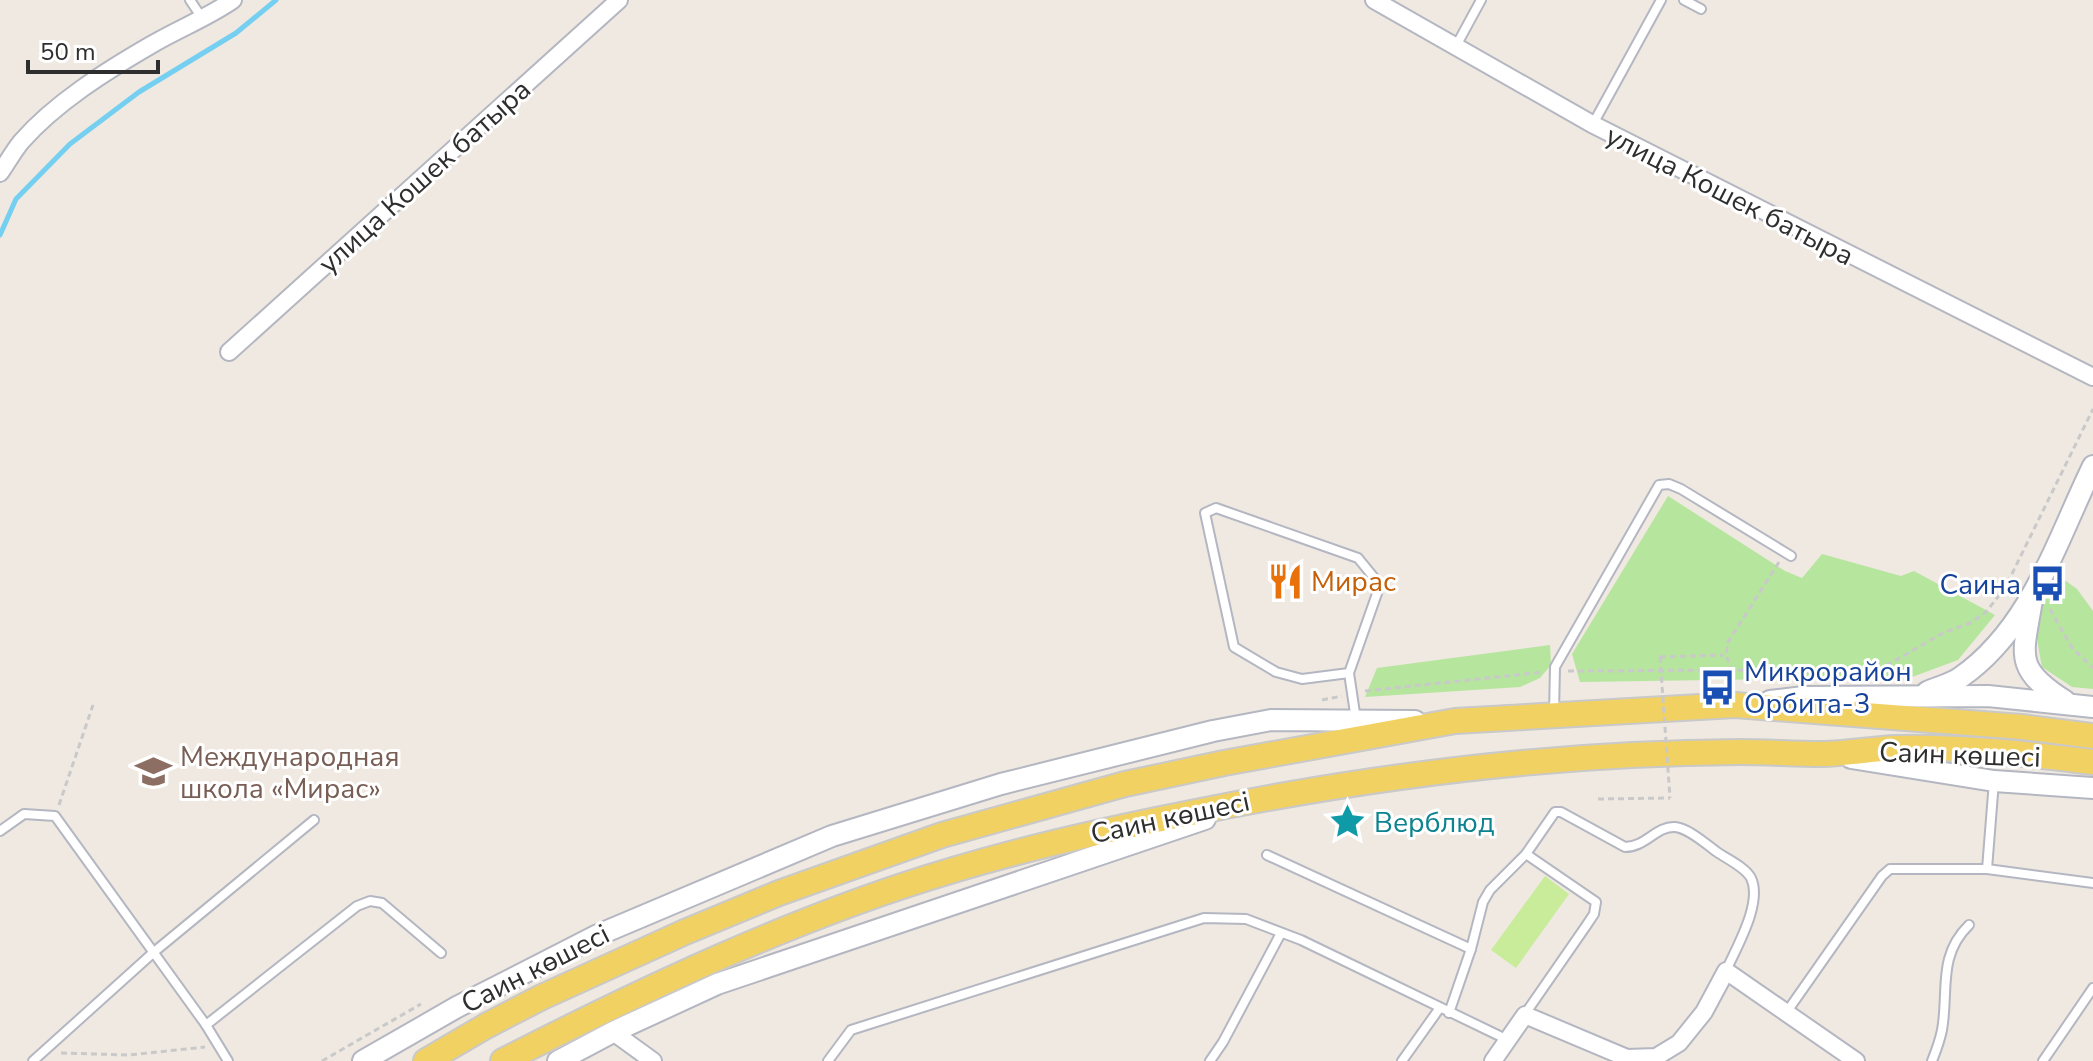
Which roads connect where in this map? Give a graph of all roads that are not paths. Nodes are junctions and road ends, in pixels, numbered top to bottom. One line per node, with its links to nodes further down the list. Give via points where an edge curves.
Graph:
1 (190, 0): 9 (lane)
2 (233, 0): 9 (street)
3 (619, 0): 13 (street, улица Кошек батыра)
4 (1374, 0): 10 (street, улица Кошек батыра)
5 (1481, 0): 10 (lane)
6 (1661, 0): 11 (lane)
7 (1684, 0): 8 (lane)
8 (1701, 9)
9 (202, 19): 12 (street, via 151,45 58,108 22,142)
10 (1456, 47): 11 (street, улица Кошек батыра)
11 (1592, 124): 14 (street, улица Кошек батыра)
12 (0, 173)
13 (229, 352)
14 (2093, 377)
15 (2093, 466): 17 (street)
16 (1788, 554): 23 (lane, via 1681,489 1659,485 1555,667)
17 (2041, 602): 19 (street, via 1959,679); 20 (street, via 2025,648 2026,663 2041,686)
18 (1349, 673): 18 (lane, via 1380,585 1358,558 1216,508 1205,513 1234,647 1276,672 1302,679); 24 (lane)
19 (1912, 697): 20 (street); 21 (street, via 1804,697)
20 (2067, 703): 22 (street)
21 (1735, 705): 23 (main road, Саин көшесі); 26 (main road, Саин көшесі)
22 (2093, 707)
23 (1554, 714): 25 (main road, Саин көшесі)
24 (1356, 720): 25 (street, Саин көшесі); 54 (street, Саин көшесі, via 1271,720 1213,731 1001,784 832,836 598,935)
25 (1455, 721): 55 (main road, Саин көшесі, via 1125,784 942,835 685,932 542,997)
26 (2093, 736)
27 (1827, 754): 28 (main road, Саин көшесі, via 1895,748); 29 (street); 31 (main road, Саин көшесі, via 1738,752 1527,763 1408,774)
28 (2093, 762)
29 (1994, 781): 30 (street); 36 (lane)
30 (2093, 788)
31 (1267, 797): 50 (street, Саин көшесі, via 717,984); 56 (main road, Саин көшесі, via 1064,839 849,905 614,1006)
32 (314, 820): 41 (lane)
33 (0, 831): 41 (lane, via 24,814 55,816)
34 (1526, 854): 40 (lane, via 1483,902); 43 (lane, via 1555,812 1625,847 1647,842 1664,828 1679,827 1750,876 1751,914); 48 (lane, via 1596,902 1594,914)
35 (1267, 855): 40 (lane)
36 (1987, 869): 37 (lane); 47 (lane, via 1890,869)
37 (2093, 883)
38 (1969, 925): 64 (lane, via 1954,947 1944,978 1942,1029)
39 (1281, 933): 45 (lane); 59 (lane, via 1246,919 1204,918 851,1030); 60 (lane)
40 (1471, 949): 46 (lane)
41 (154, 952): 49 (lane); 52 (lane)
42 (441, 953): 49 (lane, via 382,903 370,901)
43 (1726, 971): 47 (street); 48 (street, via 1679,1043 1656,1057 1627,1058)
44 (2093, 988): 65 (lane)
45 (1439, 1009): 46 (lane); 61 (lane)
46 (1449, 1013): 51 (lane)
47 (1786, 1013): 63 (street)
48 (1525, 1015): 51 (street)
49 (206, 1025): 53 (lane)
50 (613, 1032): 57 (street, Саин көшесі); 58 (street)
51 (1508, 1040): 62 (street)
52 (33, 1061)
53 (228, 1061)
54 (363, 1061)
55 (426, 1061)
56 (503, 1061)
57 (558, 1061)
58 (653, 1061)
59 (828, 1061)
60 (1210, 1061)
61 (1402, 1061)
62 (1493, 1061)
63 (1856, 1061)
64 (1932, 1061)
65 (2043, 1061)

